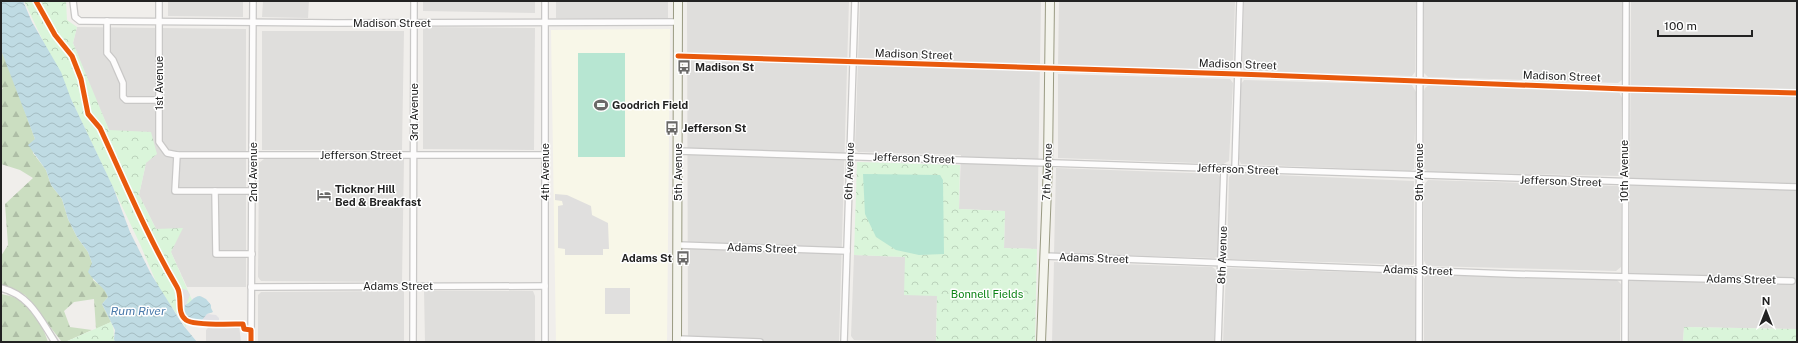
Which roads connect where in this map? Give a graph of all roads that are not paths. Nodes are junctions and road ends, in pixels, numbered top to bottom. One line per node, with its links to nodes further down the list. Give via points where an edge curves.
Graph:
1 (73, 1): 12 (street, Madison Street, via 75,17 80,21)
2 (159, 1): 13 (street, 1st Avenue)
3 (253, 1): 14 (street, 2nd Avenue)
4 (414, 1): 17 (street, 3rd Avenue)
5 (545, 1): 15 (street, 4th Avenue)
6 (678, 1): 16 (street, 5th Avenue)
7 (855, 1): 19 (street, 6th Avenue)
8 (1050, 1): 20 (street, 7th Avenue)
9 (1240, 1): 21 (street)
10 (1420, 1): 22 (street, 9th Avenue)
11 (1626, 1): 23 (street, 10th Avenue)
12 (107, 21): 13 (street, Madison Street); 25 (street, via 107,53 123,83 123,97 126,100)
13 (159, 22): 14 (street, Madison Street); 25 (street, 1st Avenue)
14 (253, 22): 17 (street, Madison Street); 29 (street, 2nd Avenue)
15 (545, 22): 16 (street, Madison Street); 17 (street, Madison Street); 30 (street, 4th Avenue)
16 (678, 22): 18 (street, 5th Avenue)
17 (414, 23): 27 (street, 3rd Avenue)
18 (678, 56): 19 (street, Madison Street); 26 (street, 5th Avenue)
19 (853, 62): 20 (street, Madison Street); 31 (street, 6th Avenue)
20 (1050, 69): 21 (street, Madison Street); 32 (street, 7th Avenue)
21 (1237, 74): 22 (street, Madison Street); 34 (street)
22 (1419, 81): 23 (street, Madison Street); 35 (street, 9th Avenue)
23 (1625, 89): 24 (street, Madison Street); 36 (street, 10th Avenue)
24 (1797, 93)
25 (159, 100): 28 (street, 1st Avenue, via 159,142 167,153)
26 (678, 151): 31 (street, Jefferson Street); 40 (street, 5th Avenue)
27 (414, 154): 29 (street, Jefferson Street); 30 (street, Jefferson Street); 48 (street, 3rd Avenue)
28 (177, 155): 29 (street, Jefferson Street); 38 (street, via 175,191)
29 (252, 155): 39 (street, 2nd Avenue)
30 (545, 155): 49 (street, 4th Avenue)
31 (850, 156): 32 (street, Jefferson Street); 41 (street, 6th Avenue)
32 (1048, 163): 33 (street, Jefferson Street); 43 (street, 7th Avenue)
33 (1224, 168): 34 (street, Jefferson Street); 44 (street, 8th Avenue)
34 (1235, 168): 35 (street, Jefferson Street)
35 (1419, 175): 36 (street, Jefferson Street); 45 (street, 9th Avenue)
36 (1624, 183): 37 (street, Jefferson Street); 46 (street, 10th Avenue)
37 (1797, 187)
38 (215, 191): 39 (street); 42 (street, via 216,254)
39 (252, 191): 42 (street, 2nd Avenue)
40 (678, 245): 41 (street, Adams Street); 52 (street, 5th Avenue)
41 (847, 251): 58 (street, 6th Avenue)
42 (252, 254): 50 (street, 2nd Avenue)
43 (1044, 256): 44 (street, Adams Street); 59 (street, 7th Avenue)
44 (1222, 263): 45 (street, Adams Street); 60 (street, 8th Avenue)
45 (1419, 270): 46 (street, Adams Street); 61 (street, 9th Avenue)
46 (1624, 277): 47 (street, Adams Street); 62 (street, 10th Avenue)
47 (1792, 281)
48 (413, 286): 49 (street, Adams Street); 50 (street, Adams Street); 55 (street, 3rd Avenue)
49 (545, 286): 56 (street, 4th Avenue)
50 (251, 287): 54 (street, 2nd Avenue)
51 (1, 288): 53 (street, via 14,292 30,304)
52 (677, 340): 57 (street)
53 (55, 342)
54 (251, 342)
55 (413, 342)
56 (545, 342)
57 (760, 342)
58 (844, 342)
59 (1041, 342)
60 (1218, 342)
61 (1419, 342)
62 (1625, 342)

